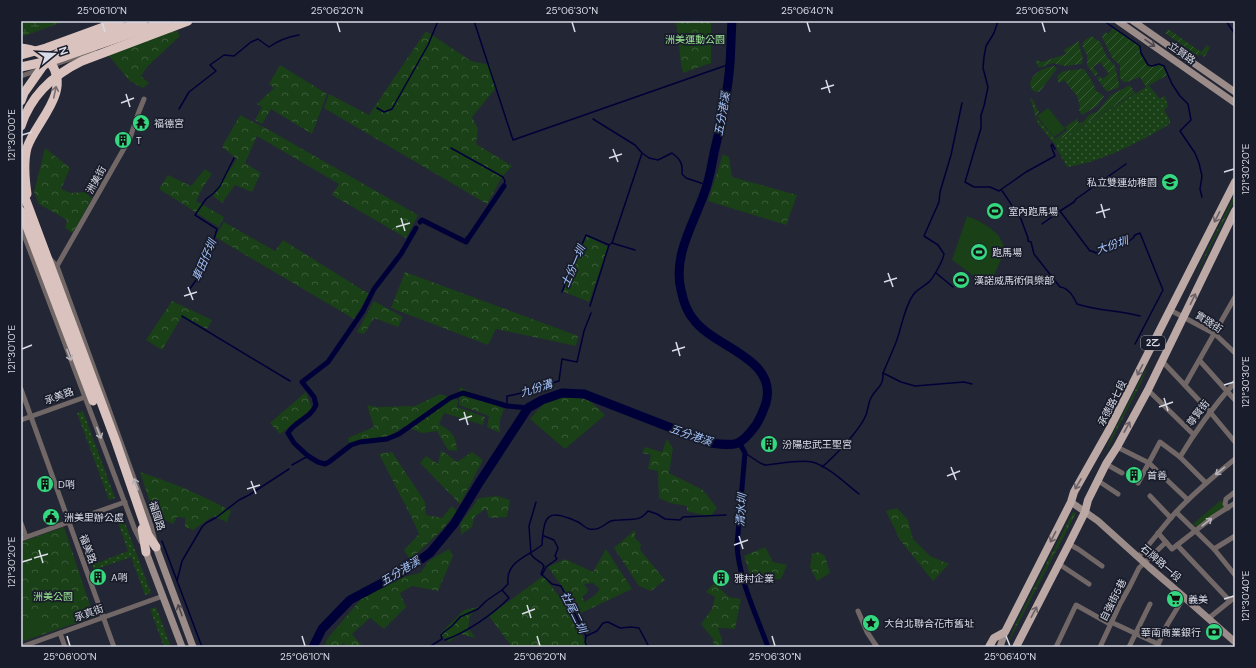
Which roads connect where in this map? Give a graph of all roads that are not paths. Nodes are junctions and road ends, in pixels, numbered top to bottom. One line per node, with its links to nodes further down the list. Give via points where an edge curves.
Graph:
1 (120, 21): 9 (highway)
2 (143, 21): 14 (highway, via 61,51 43,66)
3 (167, 21): 10 (highway, via 57,59)
4 (176, 21): 11 (street)
5 (188, 21): 16 (highway, via 69,67 36,95)
6 (1118, 21): 15 (street, 立賢路, one-way to 15)
7 (1133, 21): 12 (street, 立賢路)
8 (21, 48): 21 (highway, one-way to 8, via 27,148 53,101 57,82 55,71 46,58 39,52)
9 (21, 55)
10 (21, 67)
11 (21, 76)
12 (1235, 92)
13 (144, 99): 24 (street, 洲美街, via 130,138)
14 (21, 101)
15 (1235, 102)
16 (21, 126)
17 (21, 145): 20 (street, via 28,167)
18 (1235, 182): 26 (main road, 承德路七段 / 2乙, one-way to 26)
19 (21, 187): 21 (highway)
20 (23, 196): 24 (street, via 35,237)
21 (23, 211): 45 (highway)
22 (1235, 211): 27 (main road, 2乙, one-way to 22)
23 (21, 227): 38 (street, one-way to 38)
24 (57, 266): 35 (street)
25 (1235, 297): 28 (street)
26 (1170, 310): 27 (street, 實踐街); 60 (main road, 承德路七段 / 2乙, one-way to 60)
27 (1184, 317): 28 (street, 實踐街); 30 (main road, 2乙)
28 (1215, 334): 29 (street, 實踐街); 31 (street)
29 (1235, 354)
30 (1162, 361): 33 (street); 36 (main road, 2乙)
31 (1200, 361): 33 (street); 37 (street)
32 (1235, 382): 37 (street, 尊賢街)
33 (1185, 386): 40 (street)
34 (21, 389): 41 (street, 福美路)
35 (103, 390): 38 (street, 承美路); 75 (street, 福國路, one-way to 35, via 151,525)
36 (1148, 390): 43 (street); 46 (main road, 2乙, one-way to 36)
37 (1227, 392): 39 (street); 40 (street, 尊賢街)
38 (85, 397): 41 (street, 承美路); 59 (street, one-way to 59)
39 (1235, 400)
40 (1210, 412): 43 (street, 尊賢街); 44 (street)
41 (31, 416): 42 (street, 承美路); 66 (street, 福美路)
42 (21, 420)
43 (1193, 434): 47 (street, 尊賢街)
44 (1235, 442)
45 (113, 443): 75 (highway, via 148,535); 77 (highway, via 142,528)
46 (1117, 447): 49 (street); 50 (main road, 2乙)
47 (1180, 457): 49 (street, via 1160,442); 54 (street)
48 (1235, 459): 54 (street, one-way to 54)
49 (1149, 463): 53 (street); 58 (street)
50 (1106, 464): 51 (street); 52 (main road, 2乙)
51 (1122, 473)
52 (1097, 480): 56 (street); 63 (main road, 2乙)
53 (1138, 483)
54 (1206, 483): 58 (street)
55 (1235, 492): 62 (street, via 1226,500)
56 (1118, 494)
57 (1150, 496): 65 (street)
58 (1188, 500): 64 (street)
59 (125, 502): 66 (street); 77 (street)
60 (1070, 502): 63 (street, 石牌路一段); 92 (main road, 承德路七段 / 2乙, one-way to 92)
61 (1235, 503): 62 (street)
62 (1228, 508): 68 (street, one-way to 62)
63 (1085, 512): 73 (main road, 2乙); 78 (street, 石牌路一段)
64 (1176, 512): 65 (street); 68 (street)
65 (1171, 518): 69 (street)
66 (69, 522): 71 (street); 89 (street, 福美路)
67 (21, 524): 71 (street)
68 (1196, 531): 74 (street); 76 (street)
69 (1158, 534): 72 (street); 78 (street)
70 (1235, 536): 76 (street)
71 (24, 538)
72 (1166, 542): 74 (street, via 1172,549); 78 (street)
73 (1070, 544): 79 (main road, 2乙); 80 (street)
74 (1177, 546): 86 (street)
75 (156, 547): 101 (street, 福國路, one-way to 75)
76 (1214, 549): 81 (street)
77 (146, 552): 83 (street)
78 (1141, 560): 84 (street, 石牌路一段); 91 (street, 自強街5巷)
79 (1059, 564): 82 (street); 105 (main road, 2乙, one-way to 79)
80 (1102, 566)
81 (1235, 575)
82 (1089, 584)
83 (163, 596): 89 (street, 承真街); 100 (street)
84 (1184, 597): 90 (street, 石牌路一段); 96 (street)
85 (1235, 597): 86 (street)
86 (1230, 601): 90 (street)
87 (1150, 604): 94 (street)
88 (858, 611): 102 (street)
89 (103, 618): 93 (street, 承真街); 99 (street, 福美路)
90 (1209, 618): 95 (street, 石牌路一段)
91 (1111, 623): 94 (street); 106 (street, via 1076,605); 107 (street, 自強街5巷)
92 (1005, 632): 103 (main road, 2乙, via 994,638); 104 (street)
93 (60, 633): 97 (street, 承真街); 98 (street)
94 (1135, 633): 96 (street); 108 (street)
95 (1235, 642)
96 (1158, 646)
97 (21, 647)
98 (65, 647)
99 (114, 647)
100 (182, 647)
101 (193, 647)
102 (877, 647)
103 (989, 647)
104 (1000, 647)
105 (1016, 647)
106 (1056, 647)
107 (1100, 647)
108 (1129, 647)

